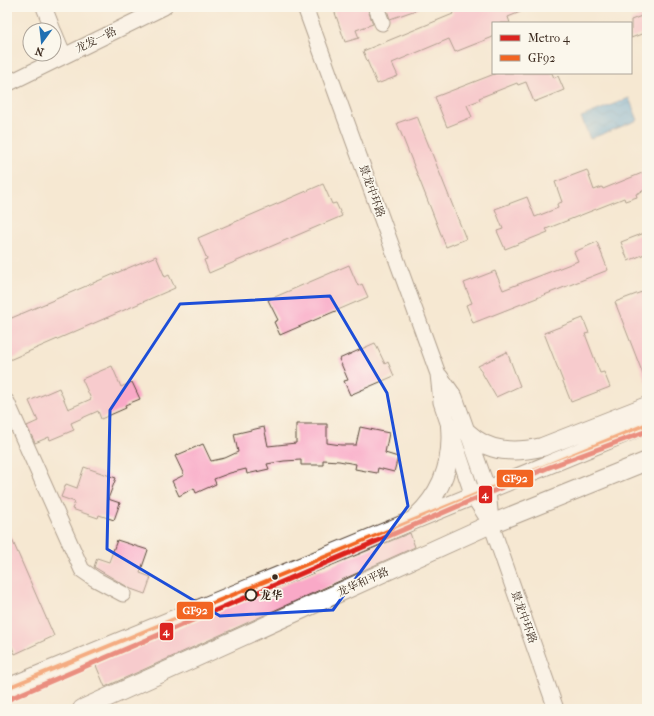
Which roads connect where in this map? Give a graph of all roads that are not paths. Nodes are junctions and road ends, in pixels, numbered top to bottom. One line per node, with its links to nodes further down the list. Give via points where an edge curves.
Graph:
1 (44, 7): 5 (street)
2 (164, 7): 8 (street, 龙发一路)
3 (305, 7): 10 (street, 景龙中环路)
4 (376, 7): 6 (street)
5 (50, 22)
6 (382, 23)
7 (62, 51): 8 (street)
8 (64, 56): 9 (street, 龙发一路)
9 (7, 84)
10 (438, 374): 14 (street, 景龙中环路, via 441,402); 15 (street, 景龙中环路, via 455,397)
11 (7, 402): 20 (street, via 82,570)
12 (647, 406): 15 (main road, via 524,451 498,449 475,440)
13 (647, 424): 17 (main road)
14 (450, 426): 17 (street, 景龙中环路); 18 (main road, via 451,448 446,471 434,495)
15 (468, 433): 17 (street, 景龙中环路)
16 (647, 461): 19 (main road, 龙华和平路)
17 (480, 493): 18 (main road); 19 (street, 景龙中环路)
18 (414, 520): 21 (main road)
19 (491, 524): 22 (main road, 龙华和平路); 23 (street, 景龙中环路)
20 (123, 594)
21 (7, 688)
22 (82, 709)
23 (556, 709)

